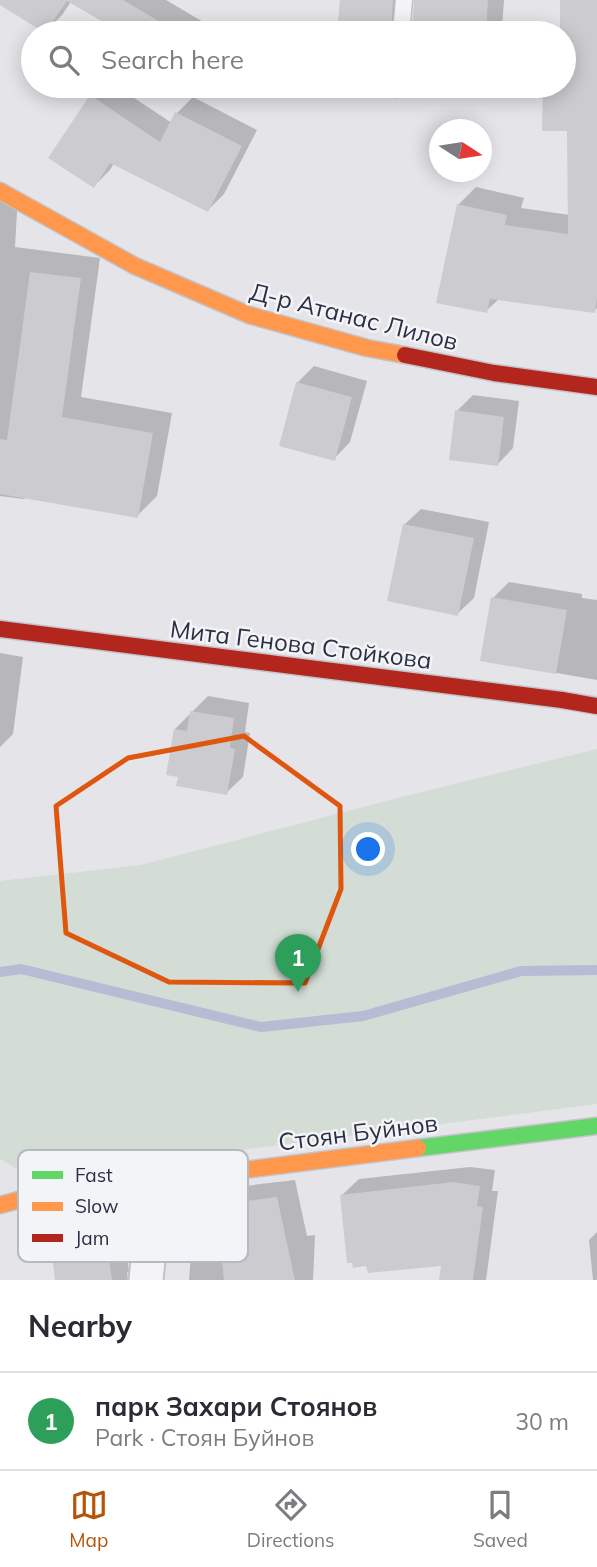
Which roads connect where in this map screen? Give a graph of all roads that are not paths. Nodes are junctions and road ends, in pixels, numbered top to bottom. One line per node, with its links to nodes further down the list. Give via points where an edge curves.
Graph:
1 (404, 0): 2 (lane)
2 (402, 21)
3 (0, 191): 4 (street, Д-р Атанас Лилов, via 135,266 249,316 367,348)
4 (597, 387)
5 (0, 629): 6 (street, Мита Генова Стойкова)
6 (597, 706)
7 (597, 1126): 8 (street, Стоян Буйнов)
8 (248, 1169)
9 (18, 1200): 10 (street, Стоян Буйнов)
10 (0, 1205)
11 (148, 1262): 12 (street)
12 (146, 1280)

